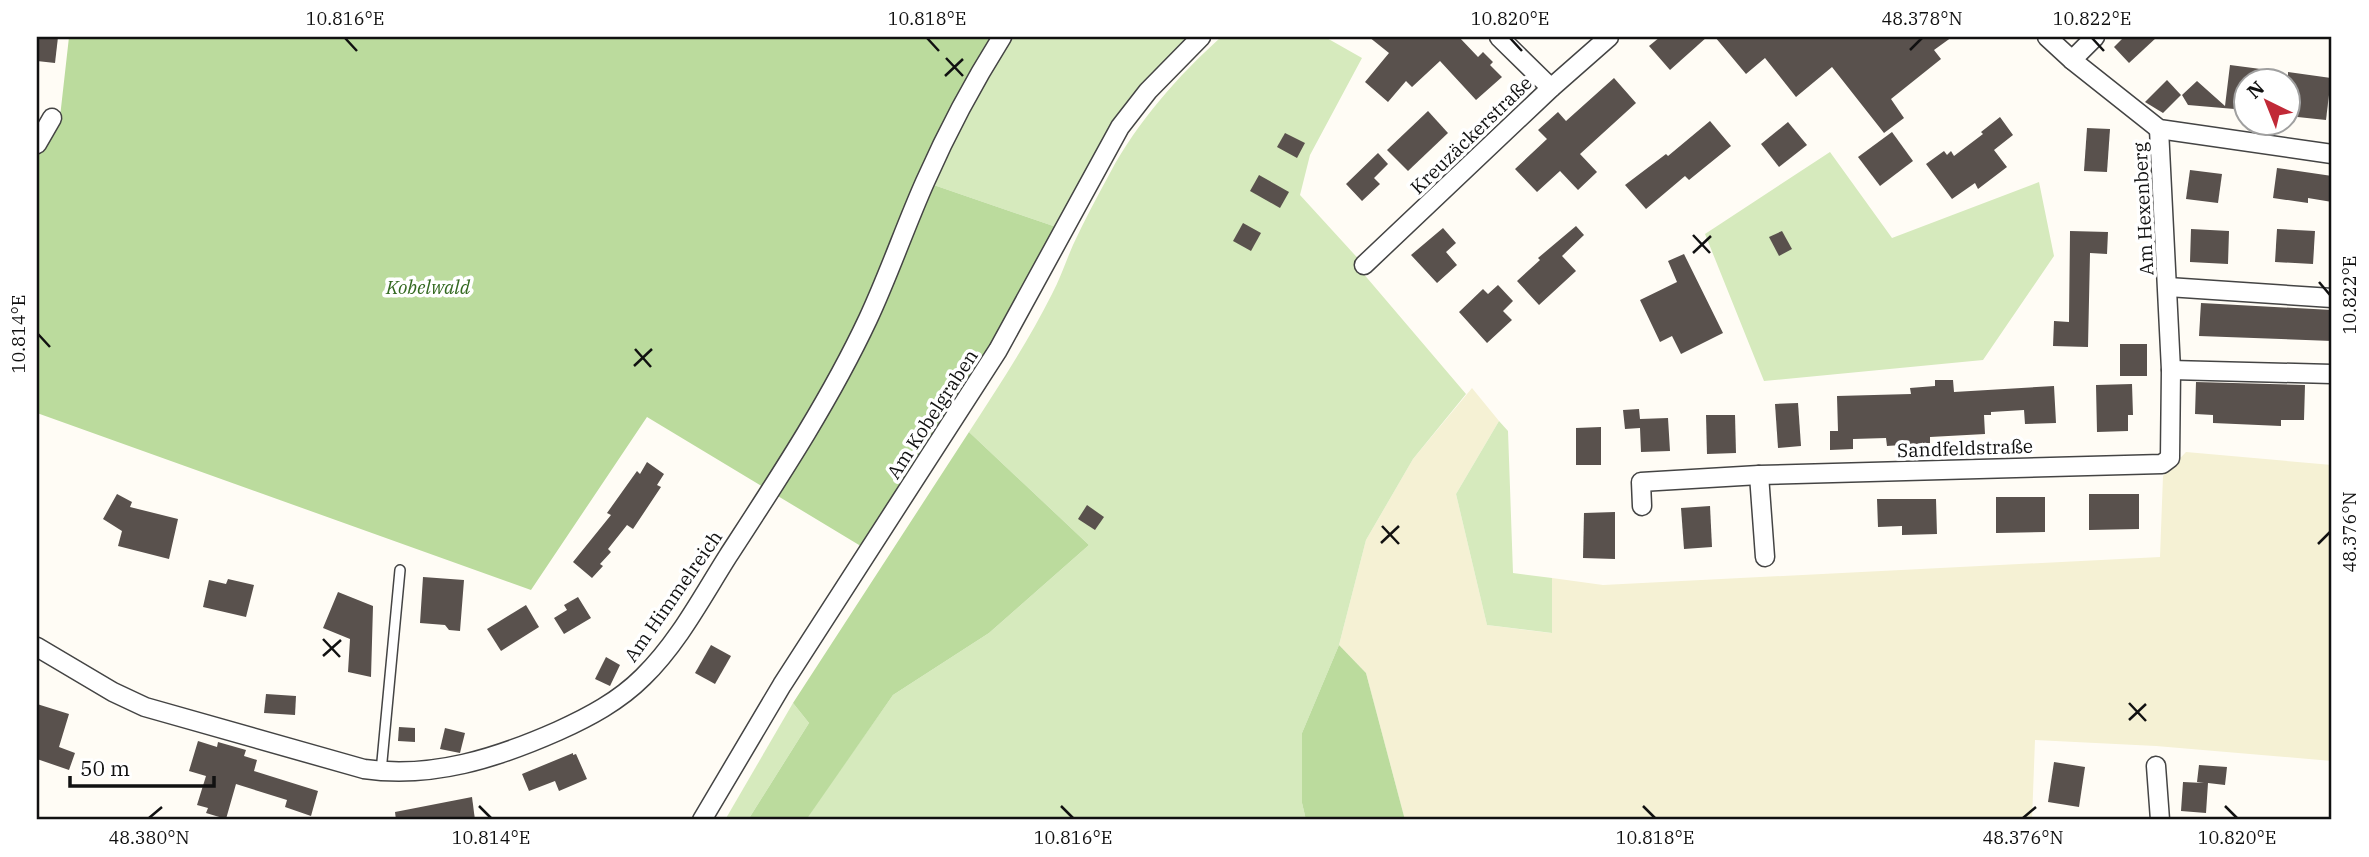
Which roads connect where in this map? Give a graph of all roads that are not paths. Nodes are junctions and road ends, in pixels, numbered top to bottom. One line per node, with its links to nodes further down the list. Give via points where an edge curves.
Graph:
1 (1002, 37): 25 (street, Am Himmelreich, via 948,132 873,308 827,398 661,657 621,697 532,743 451,767)
2 (1201, 37): 26 (street, Am Kobelgraben, via 1120,127 998,350 782,685)
3 (1499, 37): 8 (street)
4 (1609, 37): 8 (street, Kreuzäckerstraße)
5 (2047, 37): 7 (street)
6 (2095, 37): 7 (street)
7 (2072, 60): 10 (street)
8 (1551, 88): 13 (street, Kreuzäckerstraße)
9 (52, 118): 11 (street)
10 (2159, 129): 12 (street); 14 (street, Am Hexenberg)
11 (37, 144)
12 (2332, 154)
13 (1364, 265)
14 (2168, 287): 15 (street, Am Hexenberg); 16 (street, Am Hexenberg)
15 (2332, 298)
16 (2171, 370): 17 (street); 18 (street, Am Hexenberg)
17 (2332, 374)
18 (2170, 458): 19 (street, Sandfeldstraße, via 2162,464)
19 (1759, 475): 20 (street, Sandfeldstraße, via 1641,482); 21 (street)
20 (1642, 506)
21 (1765, 557)
22 (400, 570): 25 (lane)
23 (37, 647): 25 (street, Am Himmelreich, via 145,707)
24 (2156, 766): 27 (street)
25 (381, 772)
26 (702, 820)
27 (2160, 820)

